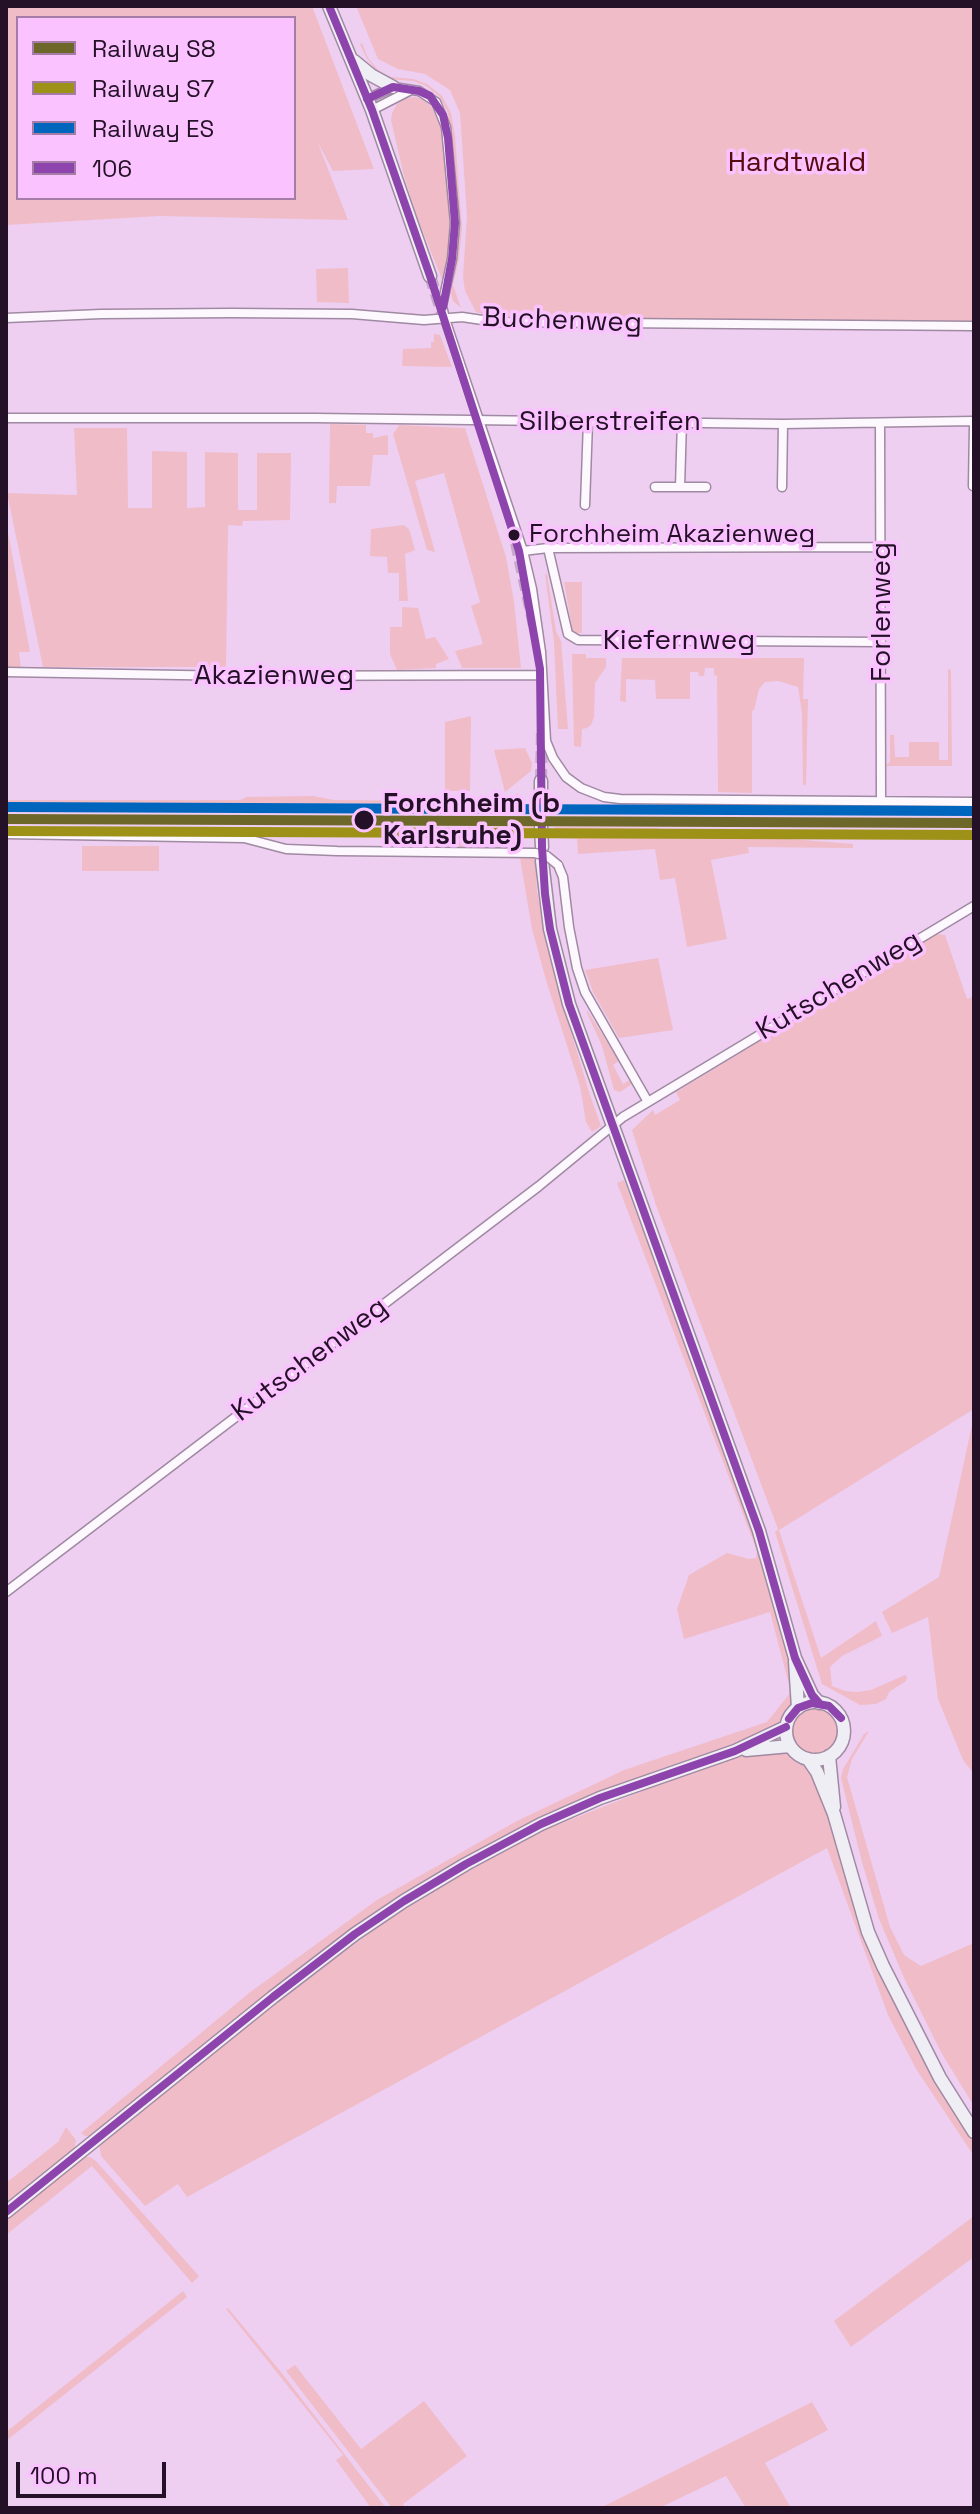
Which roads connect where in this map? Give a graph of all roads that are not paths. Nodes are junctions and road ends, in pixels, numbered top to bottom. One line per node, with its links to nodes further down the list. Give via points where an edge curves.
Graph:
1 (329, 6): 2 (street)
2 (352, 59): 3 (street); 5 (street)
3 (393, 87): 4 (street); 5 (street)
4 (412, 89): 5 (street); 8 (street, via 436,102 448,138 455,241 444,295)
5 (370, 104): 6 (street)
6 (430, 276)
7 (6, 318): 8 (street, Buchenweg, via 232,313)
8 (445, 319): 9 (street, Buchenweg); 11 (street)
9 (974, 326)
10 (6, 418): 11 (street, Silberstreifen)
11 (479, 421): 13 (street, Silberstreifen); 25 (street)
12 (682, 421): 13 (street, Silberstreifen); 16 (street, Silberstreifen); 19 (street)
13 (588, 422): 22 (street)
14 (880, 423): 15 (street, Silberstreifen); 16 (street, Silberstreifen); 23 (street, Forlenweg)
15 (974, 423): 17 (street)
16 (783, 424): 21 (street)
17 (973, 486)
18 (655, 487): 19 (street)
19 (680, 487): 20 (street)
20 (706, 487)
21 (782, 487)
22 (585, 505)
23 (881, 547): 24 (street); 26 (street, Forlenweg)
24 (548, 548): 25 (street); 26 (street, Kiefernweg, via 568,634 578,640)
25 (527, 550): 28 (street)
26 (881, 642): 30 (street, Forlenweg)
27 (6, 672): 28 (street, Akazienweg)
28 (542, 675): 30 (street, via 546,741 553,758 566,777 604,797)
29 (541, 781): 32 (street)
30 (881, 801): 31 (street)
31 (974, 802)
32 (541, 808)
33 (541, 826): 35 (street)
34 (6, 834): 35 (street, via 244,838 286,849 337,851)
35 (540, 853): 37 (street, bridge, via 558,865 563,877 585,992); 38 (street, via 558,966)
36 (974, 906): 37 (street, Kutschenweg)
37 (648, 1102): 38 (street, Kutschenweg)
38 (611, 1126): 39 (street, Kutschenweg); 40 (street, via 759,1531)
39 (6, 1592)
40 (795, 1658): 41 (street); 42 (street)
41 (819, 1703): 42 (street); 46 (street, via 836,1712 843,1726 839,1747)
42 (798, 1708): 43 (street)
43 (786, 1727): 44 (street); 45 (street)
44 (790, 1746): 45 (street); 47 (street)
45 (735, 1751): 50 (street, via 576,1808 404,1901 273,1997)
46 (829, 1756): 47 (street); 48 (street)
47 (808, 1759): 48 (street)
48 (834, 1814): 49 (street, via 878,1955 933,2065)
49 (974, 2132)
50 (6, 2212)

